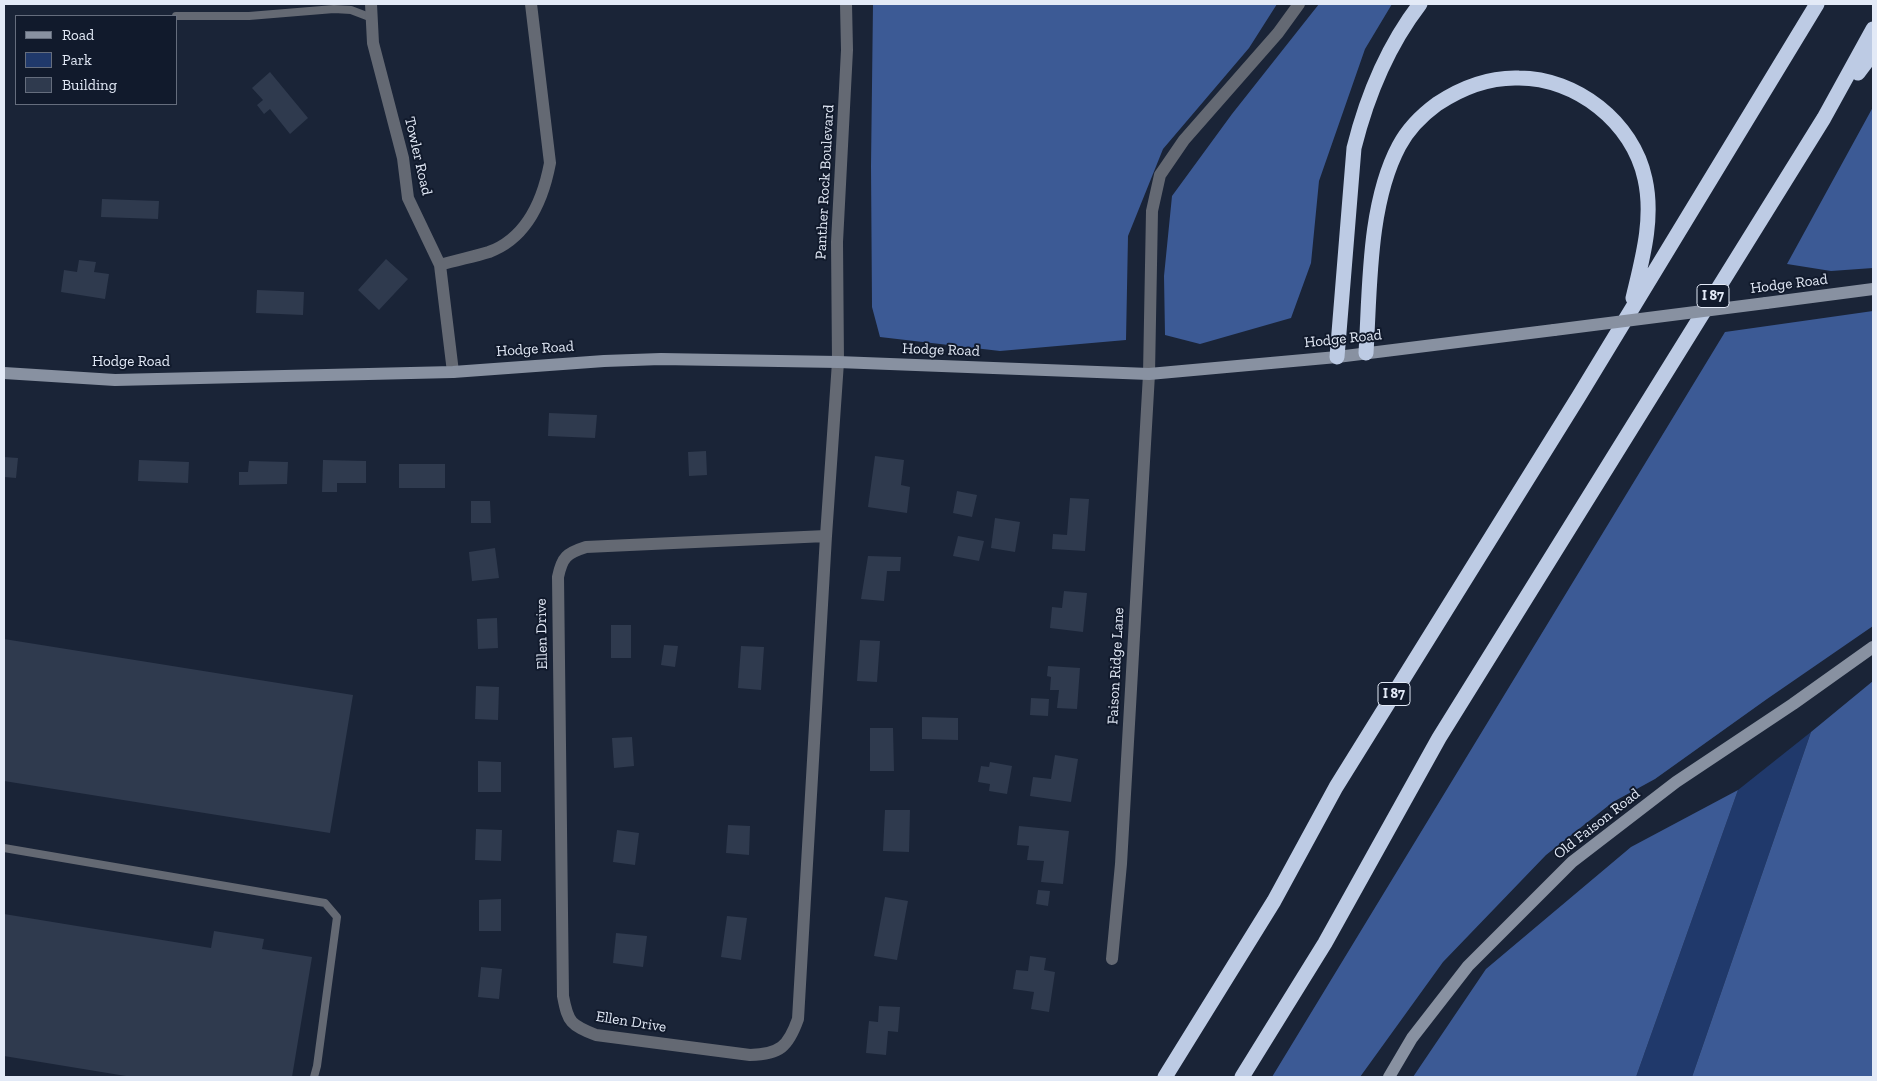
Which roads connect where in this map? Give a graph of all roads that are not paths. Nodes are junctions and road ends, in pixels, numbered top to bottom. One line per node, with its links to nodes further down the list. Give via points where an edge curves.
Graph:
1 (371, 4): 8 (street, Towler Road)
2 (531, 4): 12 (street, via 550,163 546,184 535,210 517,235 491,251)
3 (846, 4): 17 (street, Panther Rock Boulevard, via 847,50 837,242)
4 (1299, 4): 20 (street, Faison Ridge Lane, via 1278,33 1184,140 1160,175 1152,211)
5 (1420, 4): 16 (highway, via 1394,44 1361,118 1354,148)
6 (1817, 4): 14 (highway, I 87)
7 (178, 16): 8 (lane, via 249,16 334,9 351,10)
8 (372, 18): 12 (street, Towler Road, via 373,43 404,158 408,198)
9 (1873, 29): 11 (highway, I 87)
10 (1873, 53): 11 (highway)
11 (1824, 118): 27 (highway, I 87, via 1438,738 1325,943)
12 (440, 264): 18 (street, Towler Road)
13 (1873, 290): 15 (main road, Hodge Road, bridge)
14 (1629, 313): 15 (highway, via 1642,261 1649,204 1645,178 1627,138 1606,112 1566,88 1543,80 1490,80 1446,98 1428,111 1400,145 1380,199); 26 (highway, I 87, via 1336,787 1274,901)
15 (1366, 354): 16 (main road, Hodge Road)
16 (1337, 357): 20 (main road, Hodge Road)
17 (838, 362): 18 (main road, Hodge Road, via 604,360); 20 (main road, Hodge Road); 21 (street, Ellen Drive)
18 (453, 372): 19 (main road, Hodge Road, via 115,380)
19 (4, 373)
20 (1149, 374): 24 (street, Faison Ridge Lane, via 1121,864)
21 (826, 536): 21 (street, Ellen Drive, via 586,547 572,551 561,562 558,577 563,996 566,1013 580,1028 596,1035 750,1055 780,1050 792,1036 798,1018)
22 (1873, 647): 28 (main road, Old Faison Road, via 1676,782 1572,862 1468,966 1412,1038)
23 (4, 848): 25 (lane, via 325,903 337,917)
24 (1112, 960)
25 (314, 1077)
26 (1165, 1077)
27 (1242, 1077)
28 (1390, 1077)

